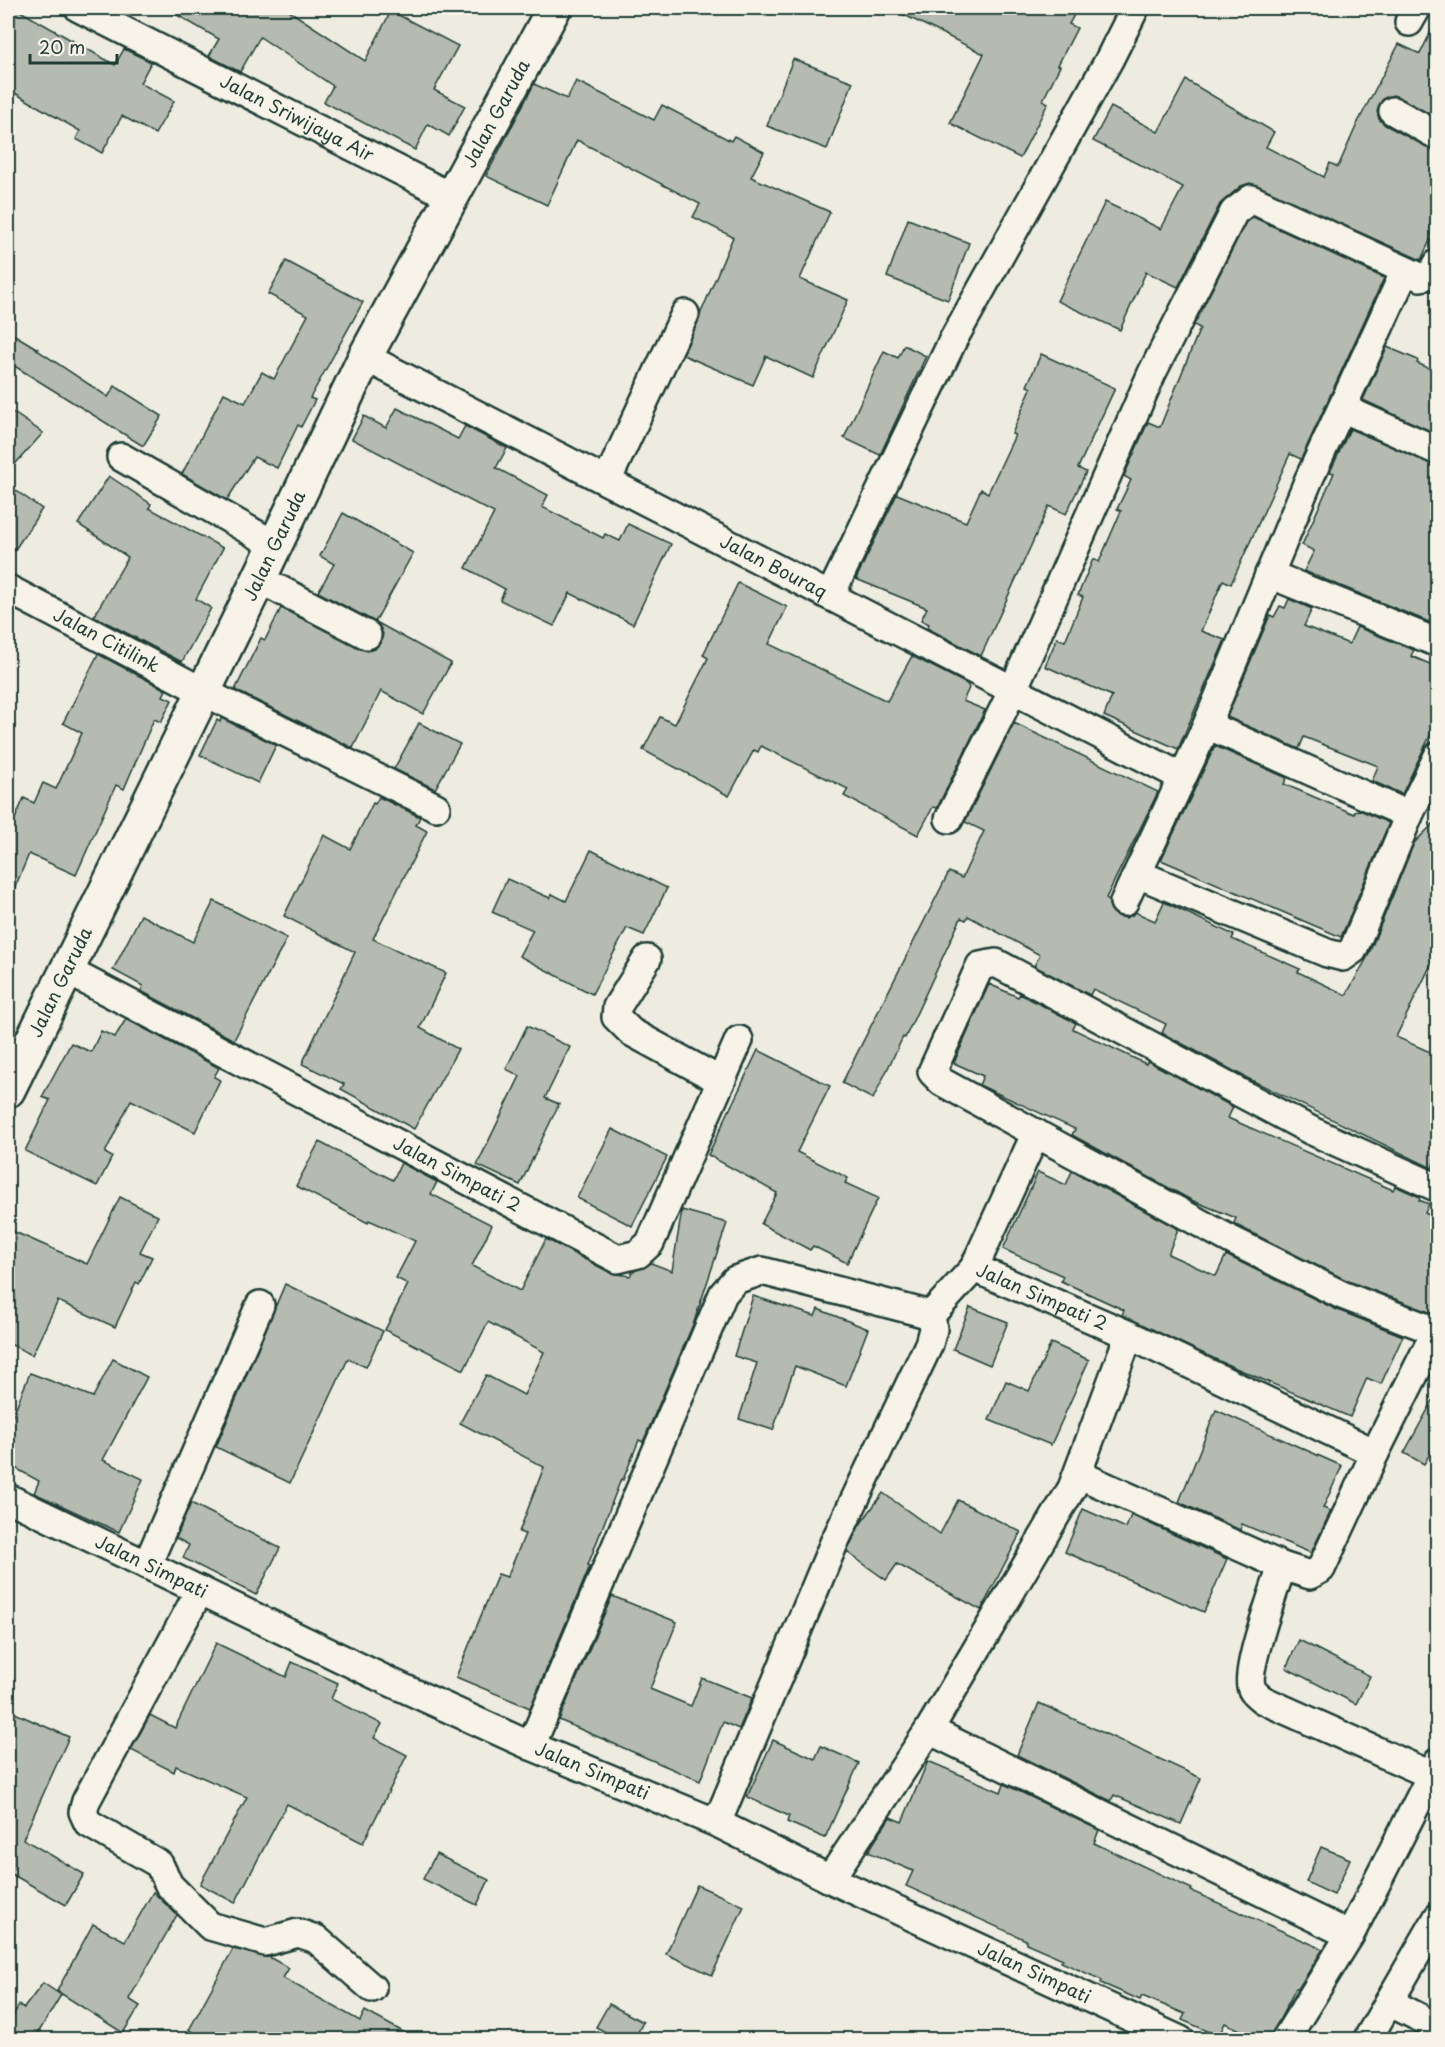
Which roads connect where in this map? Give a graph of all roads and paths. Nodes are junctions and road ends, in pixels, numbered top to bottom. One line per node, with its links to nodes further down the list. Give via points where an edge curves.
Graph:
1 (79, 8): 6 (street, Jalan Sriwijaya Air)
2 (554, 8): 6 (street, Jalan Garuda)
3 (1134, 8): 19 (street, via 953,340)
4 (1393, 111): 5 (street)
5 (1437, 136)
6 (452, 197): 10 (street, Jalan Garuda)
7 (1437, 263): 8 (street, via 1431,275 1425,277)
8 (1405, 271): 11 (street); 22 (street, via 1251,199 1234,212 1152,374)
9 (685, 314): 14 (street)
10 (365, 357): 14 (street, Jalan Bouraq); 15 (street, Jalan Garuda)
11 (1342, 408): 12 (street); 16 (street)
12 (1437, 451)
13 (121, 457): 15 (street)
14 (607, 481): 19 (street, Jalan Bouraq)
15 (275, 545): 17 (street, Jalan Garuda)
16 (1269, 574): 21 (street); 24 (street)
17 (259, 579): 20 (street); 23 (street, Jalan Garuda)
18 (8, 589): 23 (street, Jalan Citilink)
19 (830, 596): 22 (street, Jalan Bouraq)
20 (367, 635)
21 (1437, 643)
22 (1013, 690): 26 (street, Jalan Bouraq); 29 (street)
23 (204, 692): 27 (street, Jalan Citilink); 33 (street, Jalan Garuda)
24 (1207, 725): 26 (street); 28 (street)
25 (1437, 756): 28 (street)
26 (1182, 777): 30 (street)
27 (436, 807)
28 (1409, 814): 30 (street, via 1353,950 1343,957)
29 (949, 819)
30 (1138, 874): 31 (street)
31 (1124, 902)
32 (647, 959): 35 (street, via 617,1007 616,1017 631,1032)
33 (66, 970): 35 (street, Jalan Simpati 2, via 618,1259 638,1254 650,1243); 36 (street, Jalan Garuda)
34 (739, 1040): 35 (street, Jalan Simpati 2)
35 (720, 1081)
36 (8, 1090)
37 (1036, 1133): 38 (street, via 942,1082 932,1072 980,966 988,962 1312,1131); 39 (street); 42 (street, via 1241,1245 1342,1295)
38 (1437, 1188)
39 (974, 1268): 41 (street, Jalan Simpati 2); 43 (street, Jalan Simpati 2)
40 (260, 1305): 48 (street)
41 (931, 1315): 52 (street, via 762,1271 735,1280 723,1294); 54 (street, via 929,1344 834,1543)
42 (1436, 1329): 44 (street)
43 (1129, 1335): 45 (street, Jalan Simpati 2); 46 (street)
44 (1427, 1372): 45 (street)
45 (1375, 1453): 49 (street, via 1321,1569 1311,1575)
46 (1078, 1474): 49 (street); 51 (street)
47 (8, 1498): 48 (street, Jalan Simpati)
48 (147, 1565): 50 (street, Jalan Simpati)
49 (1282, 1566): 53 (street, via 1259,1637 1250,1682 1254,1692 1263,1700)
50 (200, 1590): 52 (street, Jalan Simpati); 58 (street, via 83,1812 88,1823 159,1864 169,1886 210,1926 264,1942 298,1933 307,1935)
51 (929, 1730): 55 (street); 57 (street)
52 (531, 1746): 54 (street, Jalan Simpati)
53 (1434, 1768): 57 (street)
54 (717, 1823): 55 (street, Jalan Simpati)
55 (830, 1879): 61 (street, Jalan Simpati)
56 (1437, 1917): 59 (street)
57 (1350, 1935): 62 (street)
58 (372, 1988)
59 (1389, 2002): 60 (street); 63 (street)
60 (1437, 2027)
61 (1180, 2040)
62 (1285, 2040)
63 (1367, 2040)

